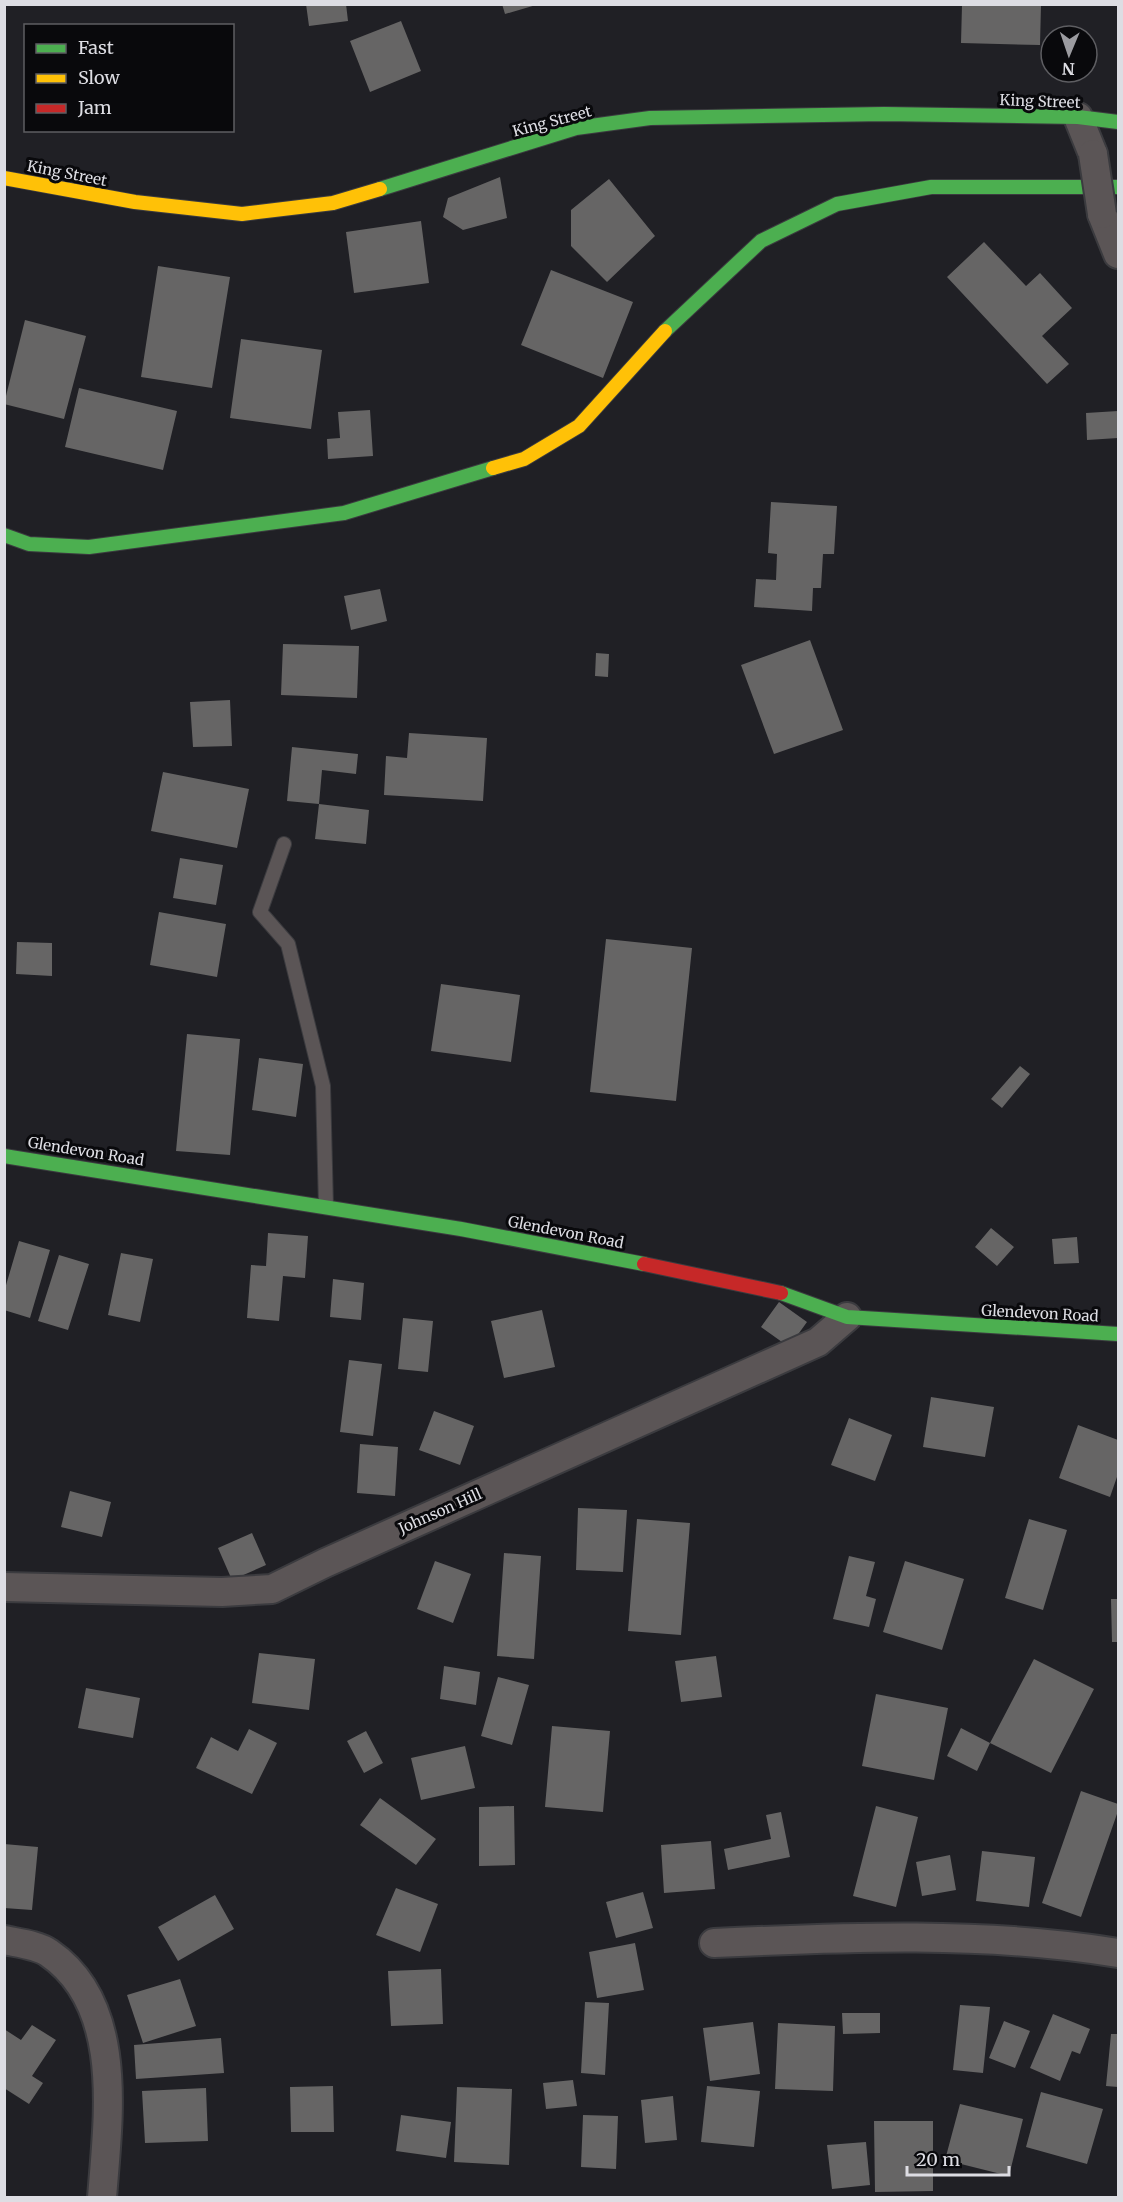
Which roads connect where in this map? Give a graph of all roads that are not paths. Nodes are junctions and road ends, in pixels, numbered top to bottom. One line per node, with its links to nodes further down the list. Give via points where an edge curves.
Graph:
1 (1078, 117): 2 (street, King Street); 3 (street, King Street, via 884,114 650,118 576,129 333,203 242,213 135,202); 5 (street, bridge, via 1093,154 1102,214)
2 (1119, 122)
3 (4, 178)
4 (1119, 187): 6 (street, via 931,187 837,204 761,241 673,322 579,426 524,459 345,513 89,547 29,544)
5 (1119, 254)
6 (4, 535)
7 (284, 844): 9 (lane, via 260,912 288,944 323,1086)
8 (4, 1156): 9 (street, Glendevon Road)
9 (326, 1206): 10 (street, Glendevon Road, via 768,1288)
10 (847, 1317): 11 (street, Glendevon Road); 12 (street, Johnson Hill, via 818,1342 272,1589 222,1592)
11 (1119, 1334)
12 (4, 1587)
13 (4, 1940): 16 (street, via 48,1952 83,1985 103,2037 108,2111)
14 (714, 1943): 15 (street, via 828,1938 937,1940 1066,1944)
15 (1119, 1953)
16 (102, 2198)

